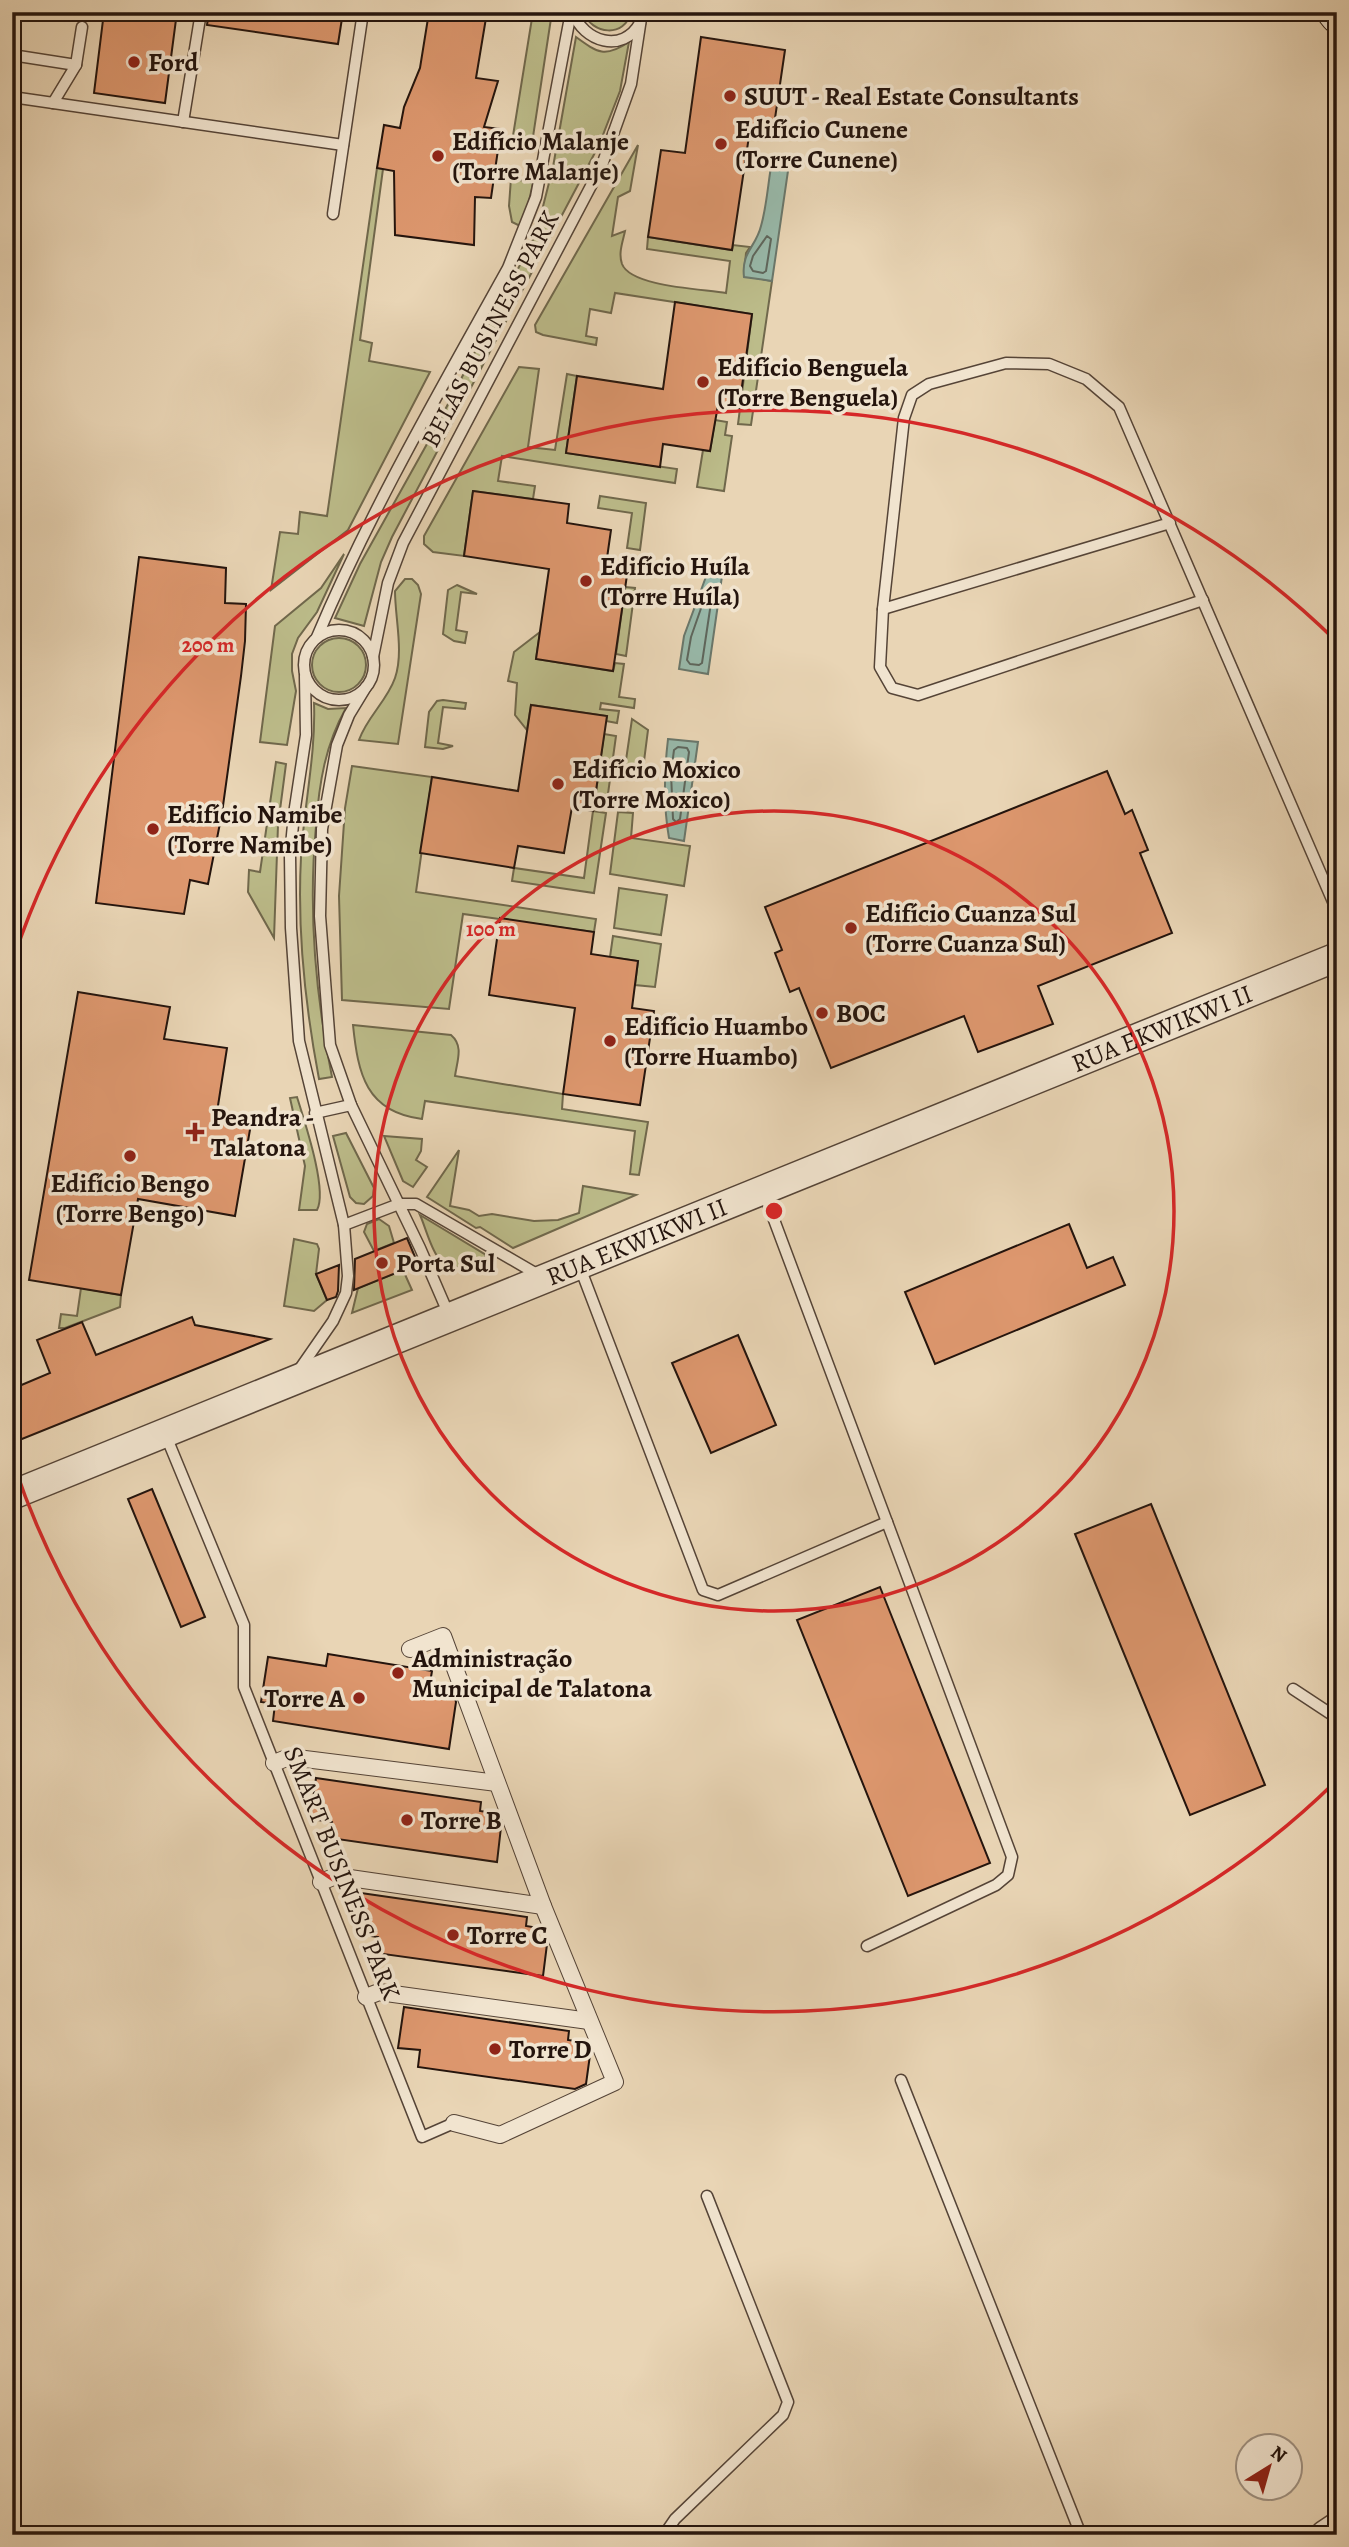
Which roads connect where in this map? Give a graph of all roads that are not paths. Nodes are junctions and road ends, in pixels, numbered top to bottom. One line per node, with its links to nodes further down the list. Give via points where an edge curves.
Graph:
1 (201, 12): 12 (lane)
2 (363, 12): 13 (lane)
3 (572, 12): 5 (lane, BELAS BUSINESS PARK, via 588,35 612,42 635,32); 18 (lane, BELAS BUSINESS PARK, via 537,197 523,233 340,582)
4 (1333, 12): 6 (main road)
5 (642, 16): 19 (lane, BELAS BUSINESS PARK, via 631,84 602,165 403,543 388,583)
6 (1337, 17)
7 (82, 27): 9 (lane)
8 (12, 55): 9 (lane)
9 (76, 65): 11 (lane)
10 (12, 97): 11 (lane)
11 (53, 103): 12 (lane)
12 (183, 122): 13 (lane)
13 (343, 145): 14 (lane)
14 (333, 214)
15 (1170, 523): 16 (lane); 17 (lane); 17 (lane, via 1119,407 1086,379 1049,364 1006,363 929,384 912,396 904,418)
16 (1203, 600): 17 (lane, via 918,695 892,688 880,667); 22 (lane)
17 (884, 609)
18 (317, 636): 19 (lane, via 330,630 351,631 367,644); 20 (lane, BELAS BUSINESS PARK, via 304,654)
19 (373, 657): 21 (lane, BELAS BUSINESS PARK, via 373,673)
20 (305, 676): 21 (lane, via 317,693 338,700 358,695); 25 (lane, BELAS BUSINESS PARK, via 306,735 294,814 289,897 299,1041)
21 (366, 687): 24 (lane, BELAS BUSINESS PARK, via 337,745 327,791 321,859 320,916 330,1045)
22 (1337, 911)
23 (1337, 957): 26 (street, RUA EKWIKWI II)
24 (351, 1105): 25 (lane); 27 (lane, BELAS BUSINESS PARK)
25 (315, 1113): 28 (lane, BELAS BUSINESS PARK)
26 (763, 1190): 29 (street, RUA EKWIKWI II); 35 (lane)
27 (399, 1204): 28 (lane); 30 (lane, via 416,1204); 31 (lane, BELAS BUSINESS PARK)
28 (344, 1225): 32 (lane, BELAS BUSINESS PARK, via 346,1293)
29 (579, 1265): 30 (street, RUA EKWIKWI II); 35 (lane, via 703,1590 718,1595)
30 (546, 1279): 31 (street, RUA EKWIKWI II)
31 (450, 1318): 32 (street, RUA EKWIKWI II)
32 (292, 1381): 33 (street, RUA EKWIKWI II)
33 (165, 1433): 34 (street, RUA EKWIKWI II); 39 (lane, SMART BUSINESS PARK, via 244,1625 244,1687)
34 (12, 1495)
35 (887, 1522): 43 (lane, via 1013,1857 1008,1875 996,1885)
36 (410, 1648): 40 (street, via 443,1636)
37 (1293, 1689): 38 (lane)
38 (1337, 1718)
39 (274, 1763): 40 (street, via 289,1757); 41 (lane, SMART BUSINESS PARK)
40 (497, 1783): 42 (street)
41 (321, 1882): 42 (street, via 336,1876); 44 (lane, SMART BUSINESS PARK)
42 (543, 1906): 45 (street)
43 (867, 1946)
44 (366, 1997): 45 (street, via 379,1992); 47 (lane, SMART BUSINESS PARK, via 422,2137)
45 (589, 2021): 47 (street, via 615,2082 500,2135)
46 (901, 2080): 51 (lane)
47 (454, 2123)
48 (707, 2196): 50 (lane, via 788,2402 783,2415)
49 (1337, 2527): 52 (street)
50 (664, 2535)
51 (1081, 2535)
52 (1325, 2535)

